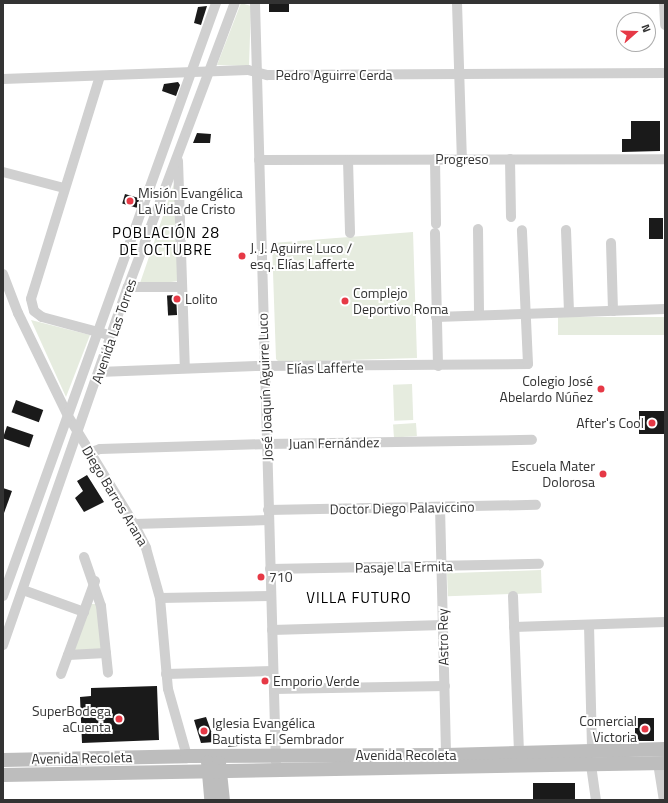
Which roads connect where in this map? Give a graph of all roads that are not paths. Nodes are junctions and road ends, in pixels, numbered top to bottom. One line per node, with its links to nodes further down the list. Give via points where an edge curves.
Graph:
1 (216, 3): 7 (street, Avenida Las Torres)
2 (235, 3): 8 (street, Avenida Las Torres)
3 (255, 3): 9 (street, José Joaquín Aguirre Luco)
4 (457, 3): 11 (street)
5 (664, 3): 6 (street)
6 (665, 25)
7 (191, 72): 8 (street, Pedro Aguirre Cerda); 12 (street, Pedro Aguirre Cerda); 38 (street, Avenida Las Torres)
8 (210, 72): 9 (street, Pedro Aguirre Cerda); 14 (street, Avenida Las Torres)
9 (256, 72): 11 (street, Pedro Aguirre Cerda, via 267,75); 19 (street, José Joaquín Aguirre Luco)
10 (665, 73): 11 (street, Pedro Aguirre Cerda)
11 (460, 75): 16 (street)
12 (100, 76): 13 (street, Pedro Aguirre Cerda); 22 (street)
13 (3, 79)
14 (178, 155): 30 (street, Avenida Las Torres); 31 (street)
15 (435, 159): 16 (street, Progreso); 20 (street, Progreso); 37 (street)
16 (462, 159): 17 (street, Progreso)
17 (510, 159): 18 (street, Progreso); 23 (street)
18 (665, 159)
19 (259, 160): 20 (street, Progreso); 41 (street, José Joaquín Aguirre Luco)
20 (348, 160): 27 (street)
21 (3, 172): 22 (street)
22 (64, 188): 38 (street, via 31,292 33,306 42,317)
23 (512, 217)
24 (478, 229): 36 (street)
25 (522, 230): 35 (street)
26 (566, 230): 34 (street)
27 (350, 233)
28 (611, 243): 33 (street)
29 (3, 274): 44 (street, Diego Barros Arana, via 18,313)
30 (128, 287): 31 (street); 39 (street, Avenida Las Torres)
31 (182, 287): 42 (street)
32 (665, 309): 33 (street)
33 (613, 311): 34 (street)
34 (569, 312): 35 (street)
35 (524, 314): 36 (street); 40 (street, Elías Lafferte, via 528,364)
36 (479, 315): 37 (street)
37 (436, 317): 40 (street)
38 (99, 332): 39 (street); 44 (street, Avenida Las Torres)
39 (112, 336): 43 (street, Avenida Las Torres)
40 (438, 366): 41 (street, Elías Lafferte)
41 (264, 367): 42 (street, Elías Lafferte); 47 (street, José Joaquín Aguirre Luco)
42 (185, 368): 43 (street, Elías Lafferte)
43 (99, 372): 45 (street, Avenida Las Torres)
44 (68, 416): 45 (street, Diego Barros Arana); 49 (street, Avenida Las Torres)
45 (78, 435): 48 (street, Diego Barros Arana); 50 (street, Avenida Las Torres)
46 (532, 440): 47 (street, Juan Fernández)
47 (267, 444): 48 (street, Juan Fernández, via 100,449); 53 (street, José Joaquín Aguirre Luco)
48 (88, 453): 54 (street, Diego Barros Arana)
49 (47, 475): 50 (street); 61 (street, Avenida Las Torres)
50 (62, 480): 60 (street, Avenida Las Torres)
51 (536, 505): 52 (street, Doctor Diego Palaviccino)
52 (440, 507): 53 (street, Doctor Diego Palaviccino); 57 (street, Astro Rey)
53 (269, 515): 54 (street, Doctor Diego Palaviccino); 58 (street, José Joaquín Aguirre Luco)
54 (134, 524): 64 (street, Diego Barros Arana, via 150,561)
55 (84, 557): 59 (street)
56 (538, 564): 57 (street, Pasaje La Ermita)
57 (442, 566): 58 (street, Pasaje La Ermita); 68 (street, Astro Rey)
58 (270, 569): 62 (street, José Joaquín Aguirre Luco)
59 (95, 581): 65 (street); 72 (street, via 101,606)
60 (23, 590): 65 (street); 71 (street, Avenida Las Torres)
61 (3, 596)
62 (271, 596): 64 (street); 70 (street, José Joaquín Aguirre Luco)
63 (513, 596): 69 (street)
64 (160, 598): 77 (street, Diego Barros Arana)
65 (84, 612): 73 (street)
66 (665, 622): 67 (street)
67 (589, 625): 69 (street); 85 (street)
68 (443, 626): 70 (street); 78 (street, Astro Rey)
69 (514, 627): 81 (street)
70 (272, 630): 74 (street, José Joaquín Aguirre Luco)
71 (3, 645)
72 (106, 653): 73 (street); 75 (street)
73 (68, 655): 76 (street)
74 (273, 671): 77 (street); 79 (street, José Joaquín Aguirre Luco)
75 (108, 673)
76 (61, 674)
77 (166, 674): 84 (street, Diego Barros Arana, via 170,701)
78 (445, 686): 79 (street); 87 (street, Astro Rey)
79 (274, 689): 83 (street, José Joaquín Aguirre Luco)
80 (665, 749): 85 (main road, Avenida Recoleta)
81 (519, 753): 85 (main road, Avenida Recoleta); 87 (main road, Avenida Recoleta)
82 (213, 755): 83 (main road, Avenida Recoleta); 84 (main road, Avenida Recoleta); 90 (main road)
83 (275, 755): 87 (main road, Avenida Recoleta); 89 (street, José Joaquín Aguirre Luco)
84 (187, 756): 86 (main road, Avenida Recoleta)
85 (598, 758): 87 (main road, Avenida Recoleta); 88 (main road, Avenida Recoleta); 94 (street)
86 (3, 760)
87 (446, 761): 89 (main road, Avenida Recoleta)
88 (662, 763): 95 (street)
89 (276, 770): 90 (main road, Avenida Recoleta)
90 (215, 771): 91 (main road, Avenida Recoleta); 92 (main road); 93 (main road)
91 (3, 775)
92 (211, 800)
93 (223, 800)
94 (596, 800)
95 (664, 800)

